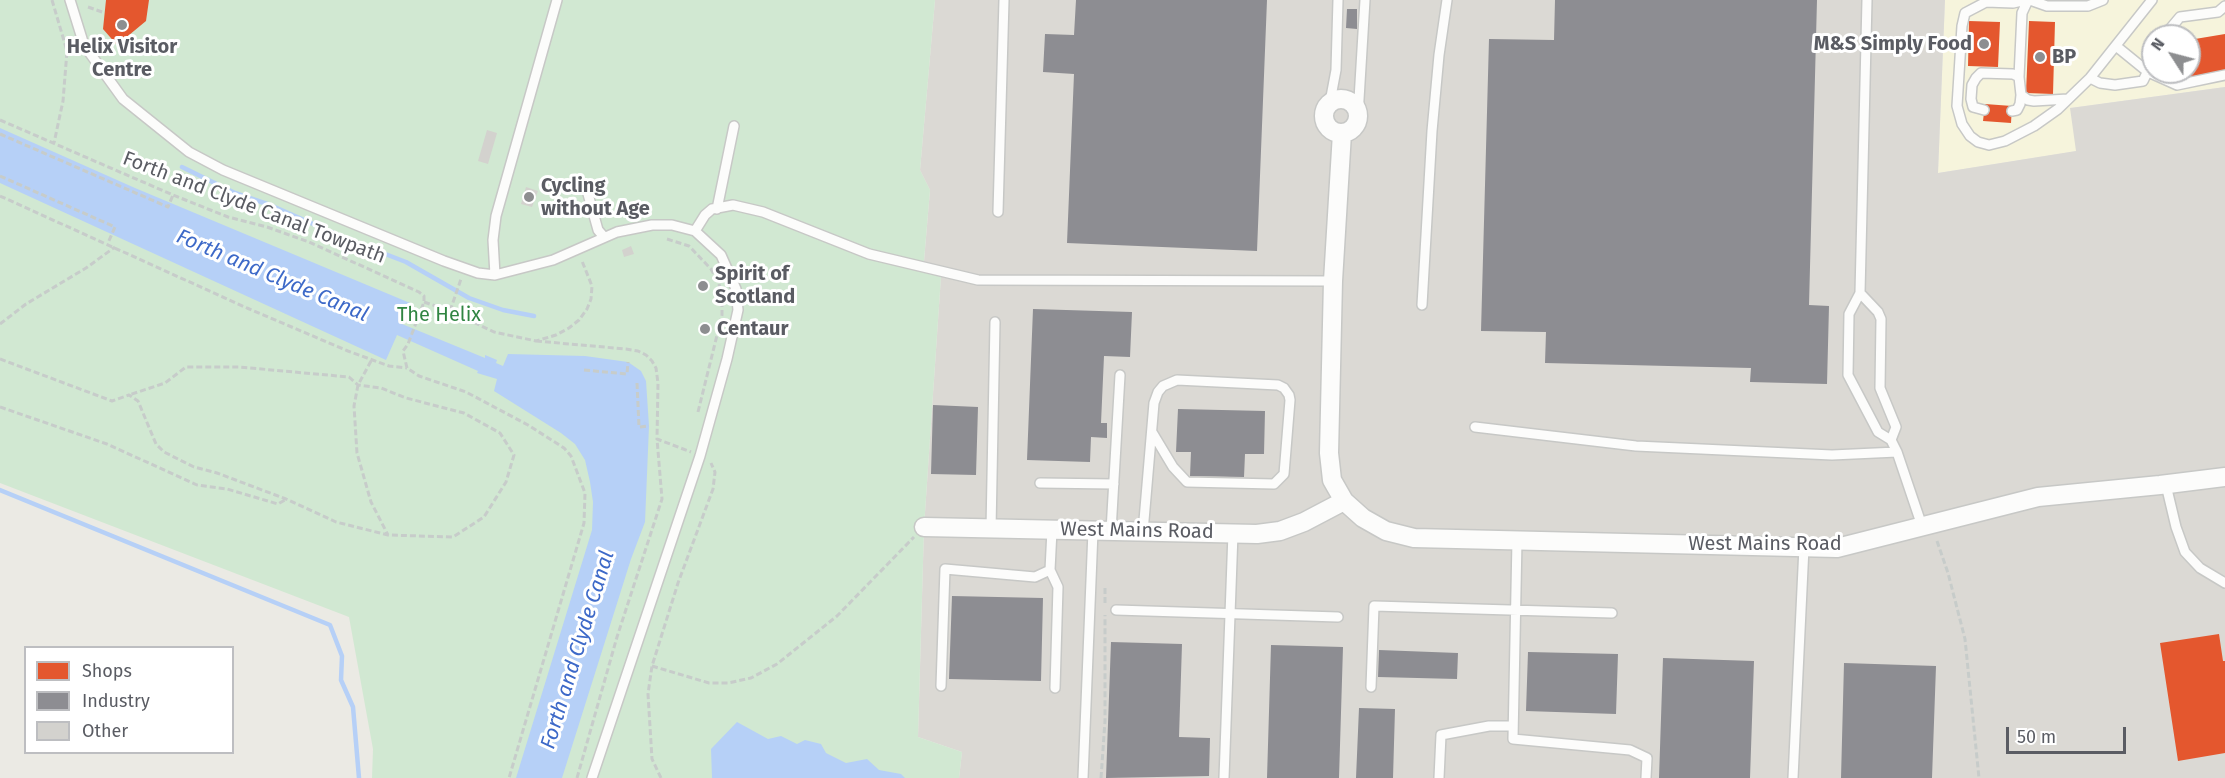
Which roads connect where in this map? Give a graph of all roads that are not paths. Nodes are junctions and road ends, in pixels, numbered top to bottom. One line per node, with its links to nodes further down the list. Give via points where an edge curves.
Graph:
1 (70, 0): 35 (lane, via 84,45 123,99 189,152 223,170 444,261)
2 (557, 0): 35 (lane, via 496,216)
3 (1004, 0): 32 (lane)
4 (1338, 0): 24 (lane, via 1336,70)
5 (1365, 0): 27 (lane)
6 (1448, 0): 38 (lane, via 1432,131)
7 (1867, 0): 37 (lane)
8 (1973, 0): 13 (lane)
9 (2028, 0): 10 (lane, via 2047,6 2088,6); 13 (lane, via 1986,2); 18 (lane, via 2022,13)
10 (2103, 0)
11 (2152, 0): 15 (lane)
12 (2222, 9): 14 (lane, via 2180,16)
13 (1965, 13): 23 (lane, via 1957,106 1970,136 1989,145 2005,141 2034,126)
14 (2174, 24)
15 (2116, 46): 16 (lane); 19 (lane)
16 (2141, 66)
17 (2225, 75): 20 (lane)
18 (2019, 77): 22 (lane); 25 (lane, via 1981,73 1972,85 1971,99 1973,107)
19 (2090, 78): 21 (lane, via 2115,85); 23 (lane)
20 (2201, 80)
21 (2141, 81)
22 (2021, 94): 23 (lane, via 2034,101); 26 (lane, via 2017,110)
23 (2068, 99)
24 (1330, 102): 27 (street, via 1346,99 1356,106); 29 (street, via 1324,110 1324,121 1331,130)
25 (1984, 110)
26 (2012, 111)
27 (1358, 116): 29 (street, via 1354,128)
28 (734, 126): 31 (lane)
29 (1342, 133): 36 (street, West Mains Road)
30 (588, 194): 34 (lane, via 598,230)
31 (717, 208): 33 (lane, via 705,215); 36 (lane, via 733,206 764,212 869,254 978,280)
32 (998, 212)
33 (695, 231): 34 (lane, via 652,225); 70 (lane, via 721,255 736,289 738,310 700,456)
34 (604, 237): 35 (lane, via 553,260)
35 (495, 275)
36 (1334, 281): 49 (street, West Mains Road, via 1329,453 1332,480)
37 (1860, 293): 43 (lane, via 1881,319 1880,388 1896,427); 43 (lane, via 1849,314 1848,375 1878,432)
38 (1422, 305)
39 (994, 322): 52 (lane)
40 (1120, 375): 47 (lane)
41 (1475, 427): 44 (lane, via 1636,446 1832,455)
42 (1152, 432): 42 (lane, via 1158,392 1177,380 1278,385 1289,395 1284,474 1274,484 1187,482); 55 (lane)
43 (1891, 440): 44 (lane)
44 (1897, 452): 50 (lane)
45 (2225, 477): 48 (street, West Mains Road)
46 (1040, 483): 47 (lane)
47 (1114, 484): 54 (lane)
48 (2166, 484): 50 (street, West Mains Road, via 2038,497); 60 (lane, via 2185,552 2200,568)
49 (1344, 501): 56 (street, West Mains Road, via 1280,531); 57 (street, West Mains Road, via 1386,531 1414,538)
50 (1927, 526): 58 (street, West Mains Road, via 1837,548)
51 (924, 527): 52 (street, West Mains Road)
52 (991, 529): 53 (street, West Mains Road)
53 (1052, 530): 54 (street, West Mains Road); 59 (lane)
54 (1102, 531): 55 (street, West Mains Road); 71 (lane)
55 (1143, 532): 56 (street, West Mains Road)
56 (1233, 533): 64 (lane)
57 (1517, 540): 58 (street, West Mains Road); 62 (lane)
58 (1804, 547): 75 (lane)
59 (1050, 570): 66 (lane, via 1035,577 945,569); 68 (lane, via 1058,587)
60 (2225, 583)
61 (1116, 610): 64 (lane)
62 (1515, 610): 63 (lane); 67 (lane, via 1374,606); 69 (lane)
63 (1612, 613)
64 (1230, 614): 65 (lane); 72 (lane)
65 (1338, 617)
66 (941, 686)
67 (1371, 687)
68 (1055, 688)
69 (1513, 726): 73 (lane, via 1441,735); 74 (lane, via 1513,739 1630,750 1647,758)
70 (592, 778)
71 (1083, 778)
72 (1224, 778)
73 (1439, 778)
74 (1646, 778)
75 (1793, 778)

